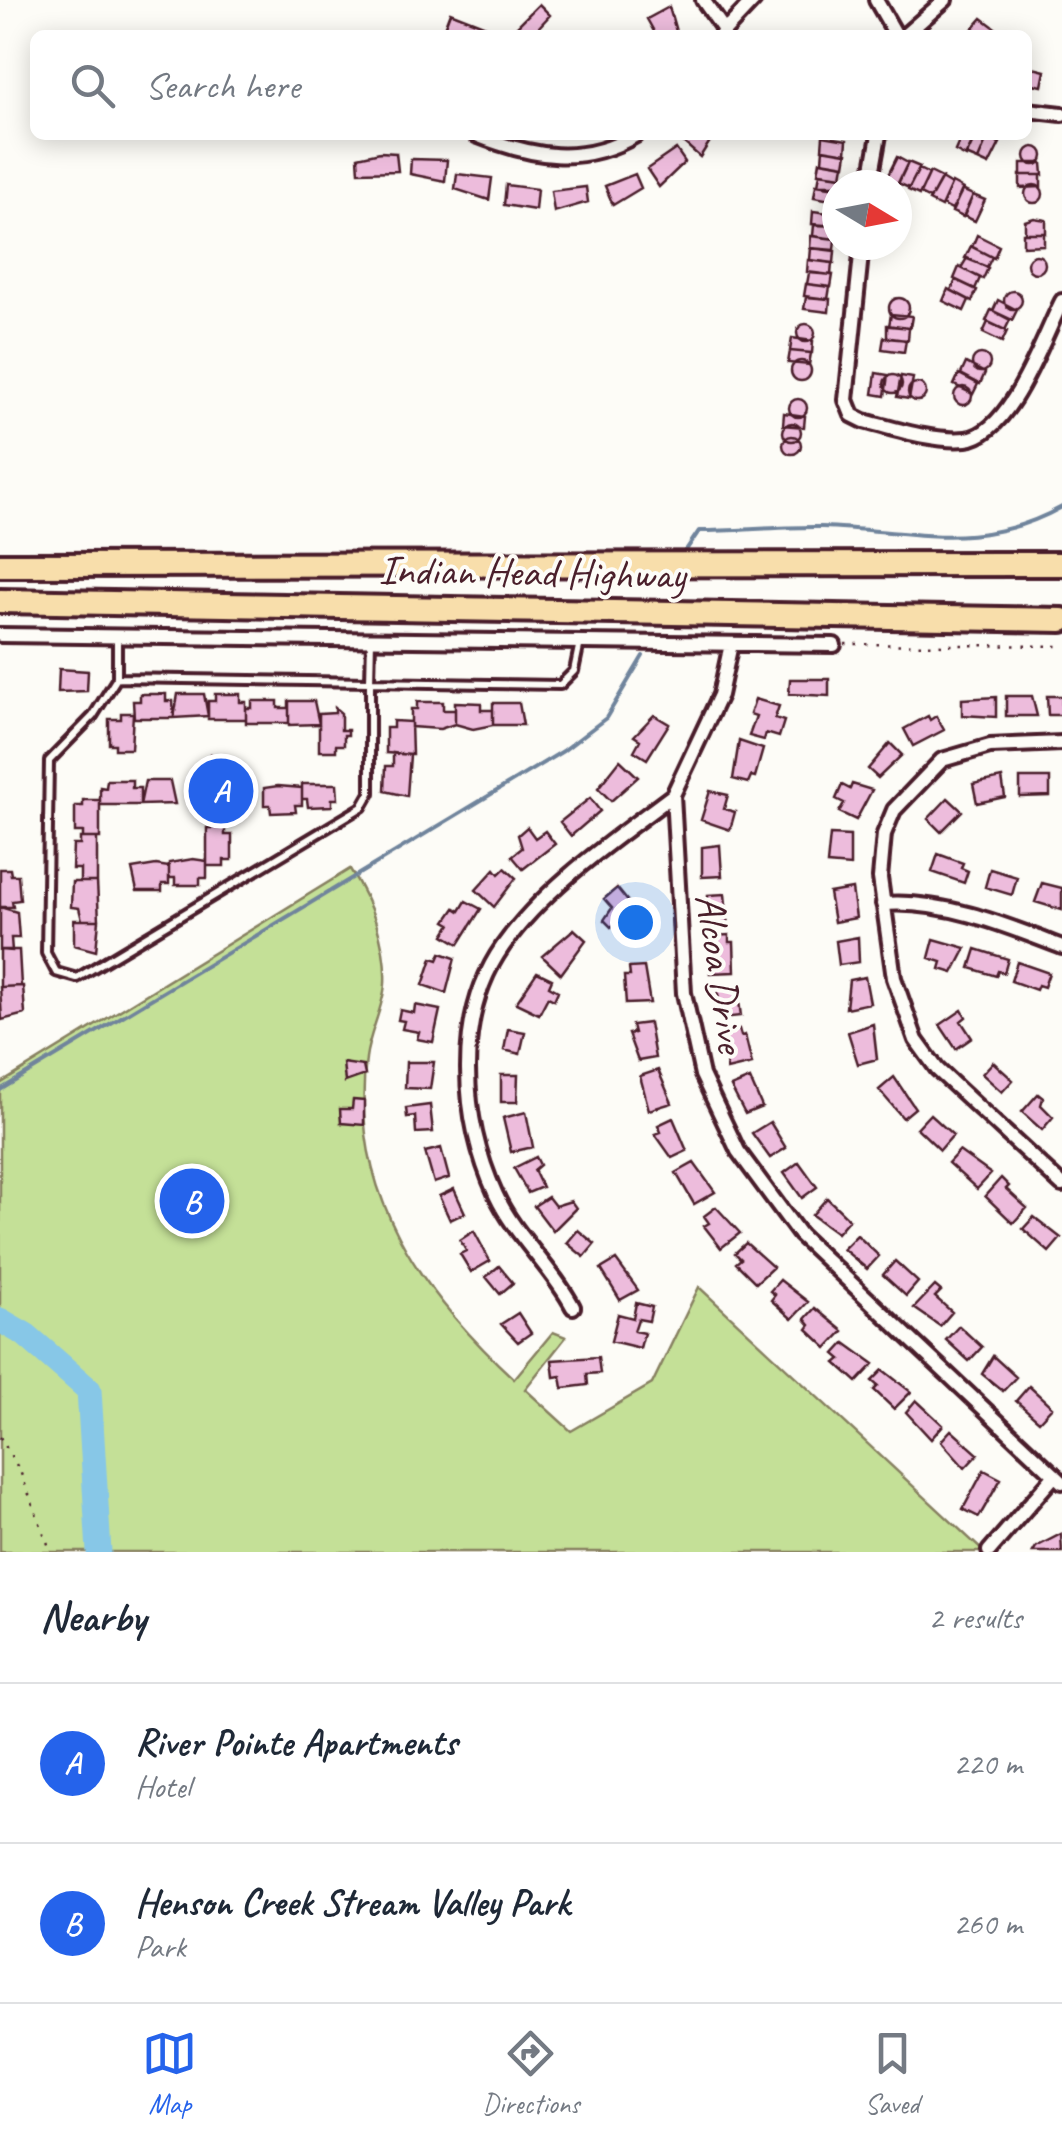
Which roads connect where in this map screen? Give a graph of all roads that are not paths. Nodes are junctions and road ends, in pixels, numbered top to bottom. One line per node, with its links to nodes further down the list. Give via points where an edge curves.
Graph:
1 (703, 0): 5 (street)
2 (754, 0): 6 (street)
3 (876, 0): 7 (street)
4 (945, 0): 8 (street)
5 (720, 30)
6 (725, 30)
7 (893, 30)
8 (911, 30)
9 (1032, 111): 10 (street)
10 (1062, 114)
11 (495, 140): 12 (street, via 565,158)
12 (624, 140)
13 (878, 140): 14 (street)
14 (873, 170)
15 (860, 260): 16 (street, via 849,412 900,430 960,439 980,435 1008,409)
16 (1062, 301)
17 (946, 564): 18 (highway, Indian Head Highway); 19 (highway, Indian Head Highway); 20 (highway)
18 (1062, 564)
19 (0, 566)
20 (1062, 581)
21 (0, 601): 23 (highway, Indian Head Highway)
22 (1062, 605): 23 (highway)
23 (785, 613): 24 (highway, Indian Head Highway)
24 (1062, 620)
25 (0, 636): 26 (street)
26 (117, 636): 27 (street); 31 (lane)
27 (371, 637): 28 (street); 32 (lane)
28 (580, 642): 29 (street); 32 (lane, via 574,671 560,685)
29 (731, 644): 30 (street); 34 (street, Alcoa Drive, via 720,696)
30 (834, 645)
31 (117, 678): 32 (lane); 32 (lane, via 93,716 49,760 46,953 56,972 77,978 362,807 370,792)
32 (370, 682)
33 (1062, 743): 35 (street, via 972,749 930,769 894,810 884,834)
34 (673, 795): 38 (street, via 520,924 488,974 472,1029 469,1101 479,1150 502,1207); 39 (street, Alcoa Drive, via 687,1016 702,1076 738,1151 800,1235)
35 (883, 904): 36 (street, via 944,910); 37 (street, via 901,1004 926,1056)
36 (1062, 947)
37 (1062, 1184)
38 (573, 1307)
39 (1058, 1478): 40 (street)
40 (989, 1551)

